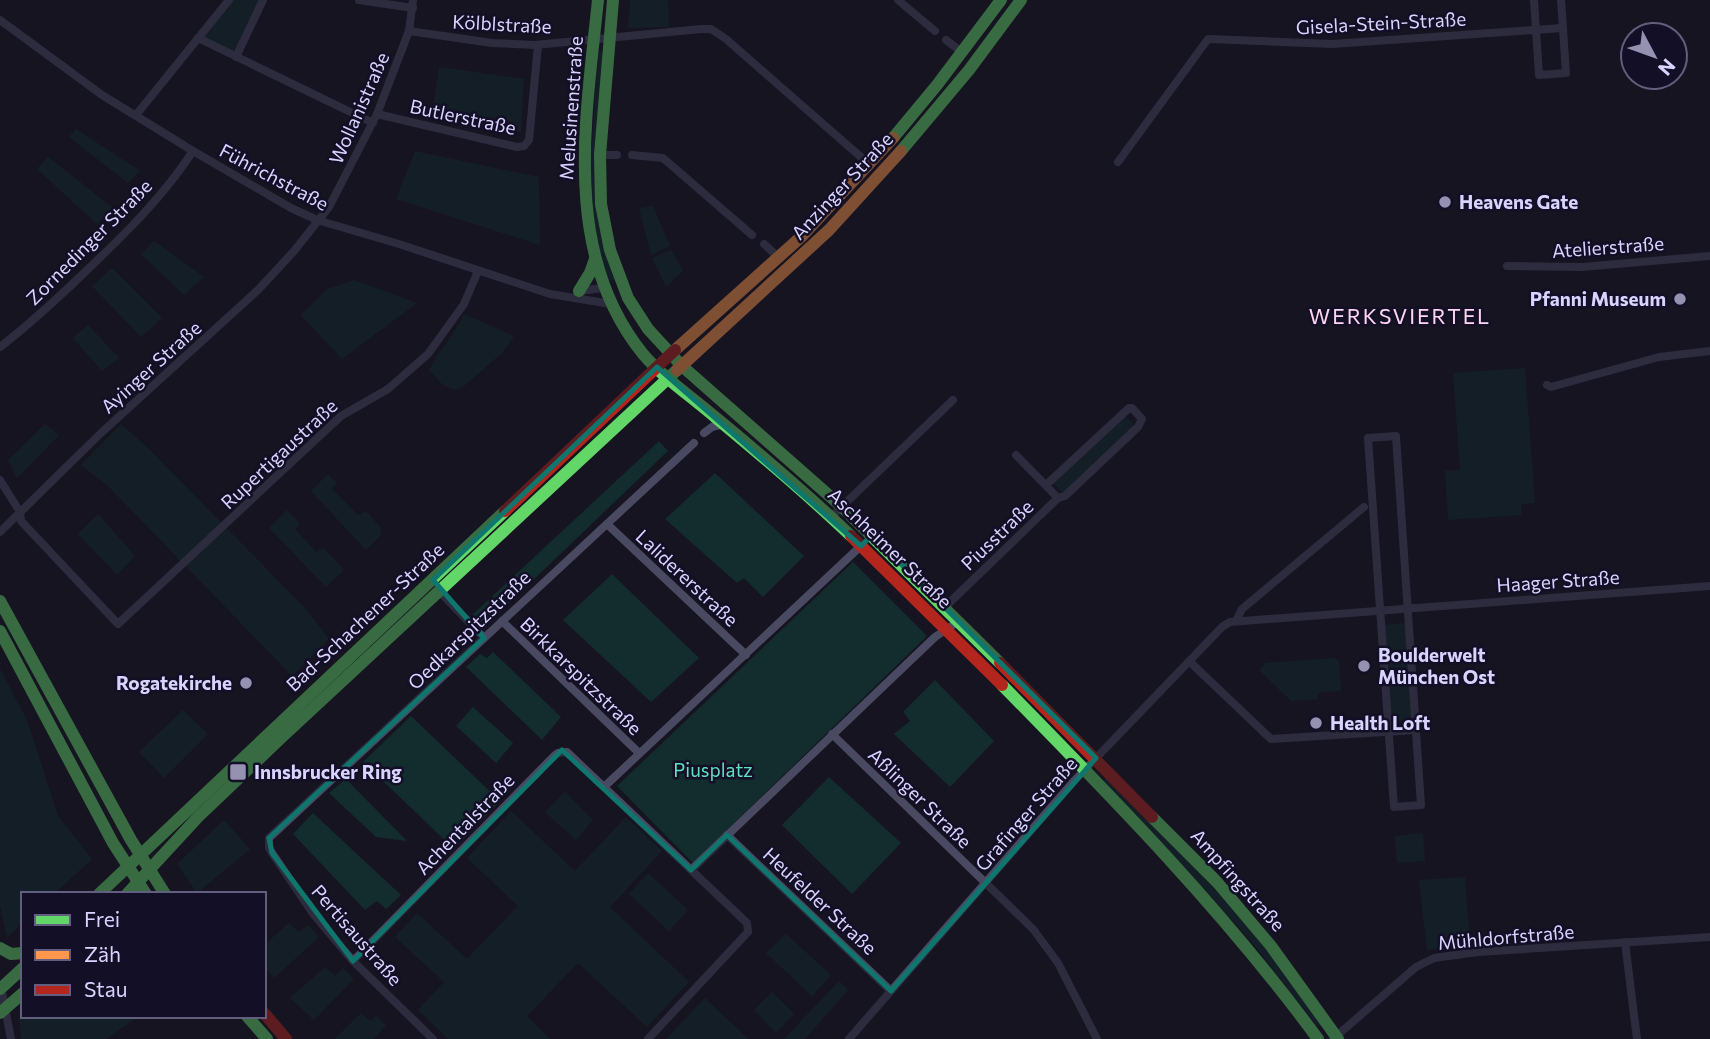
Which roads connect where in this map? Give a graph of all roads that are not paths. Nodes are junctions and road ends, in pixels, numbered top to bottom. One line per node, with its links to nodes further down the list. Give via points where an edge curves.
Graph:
1 (229, 0): 18 (street)
2 (263, 0): 23 (street)
3 (359, 0): 11 (street)
4 (598, 0): 19 (main road, Melusinenstraße)
5 (613, 0): 17 (main road, Melusinenstraße)
6 (898, 0): 16 (street)
7 (1001, 0): 22 (main road, Anzinger Straße)
8 (1021, 0): 49 (main road, Anzinger Straße, via 875,183 780,278)
9 (1534, 0): 14 (street)
10 (1561, 0): 13 (street)
11 (413, 4): 15 (street, Wollanistraße)
12 (0, 20): 25 (street, Führichstraße)
13 (1563, 28): 14 (street, Gisela-Stein-Straße); 14 (street, via 1566,73 1539,75)
14 (1536, 30): 31 (street, Gisela-Stein-Straße, via 1332,44 1208,39)
15 (409, 31): 21 (street, Kölblstraße); 24 (street, Wollanistraße)
16 (935, 31)
17 (616, 36): 19 (street, Kölblstraße); 28 (main road, Melusinenstraße); 32 (street, Kölblstraße, via 714,31)
18 (198, 38): 23 (street); 25 (street)
19 (594, 38): 21 (street, Kölblstraße); 38 (main road, Melusinenstraße, via 583,164 585,214)
20 (946, 40): 22 (street)
21 (538, 45): 24 (street, Butlerstraße, via 529,140 524,146)
22 (963, 53): 32 (main road, Anzinger Straße)
23 (236, 57): 26 (street)
24 (377, 114): 26 (street, Wollanistraße)
25 (136, 115): 27 (street, Führichstraße)
26 (373, 123): 33 (street, Wollanistraße, via 341,188)
27 (192, 151): 33 (street, Führichstraße); 46 (street, Zornedinger Straße, via 127,232)
28 (600, 155): 29 (street); 42 (main road, Melusinenstraße, via 605,226)
29 (617, 155)
30 (632, 155): 34 (street, via 663,158)
31 (1118, 162)
32 (870, 165): 37 (main road, Anzinger Straße)
33 (317, 220): 40 (street, Führichstraße); 63 (street, Ayinger Straße, via 258,290)
34 (752, 235)
35 (764, 244): 37 (street)
36 (1710, 256): 39 (street, Atelierstraße, via 1582,267)
37 (779, 258): 48 (main road, Anzinger Straße)
38 (595, 259): 41 (main road, Melusinenstraße); 43 (main road)
39 (1507, 266)
40 (478, 271): 44 (street, Führichstraße); 63 (street, Rupertigaustraße, via 464,304 428,354 387,389 344,413 118,624 21,521)
41 (604, 288): 42 (main road); 43 (street); 45 (main road, Melusinenstraße)
42 (625, 289): 48 (main road, Melusinenstraße)
43 (579, 291): 44 (street)
44 (566, 296): 45 (street, Führichstraße)
45 (611, 304): 50 (main road, Melusinenstraße, via 638,348)
46 (0, 347)
47 (1710, 351): 52 (street, via 1659,358)
48 (670, 355): 49 (main road, Aschheimer Straße); 50 (main road, Anzinger Straße)
49 (682, 366): 51 (main road, Anzinger Straße); 61 (main road, Aschheimer Straße)
50 (657, 367): 51 (main road, Aschheimer Straße); 69 (main road, Bad-Schachener-Straße)
51 (669, 378): 54 (main road, Aschheimer Straße); 71 (main road, Bad-Schachener-Straße)
52 (1547, 386)
53 (953, 400): 61 (street)
54 (724, 424): 55 (street); 64 (main road, Aschheimer Straße)
55 (704, 433)
56 (694, 443): 65 (street, Oedkarspitzstraße)
57 (1016, 455): 59 (street, Piusstraße)
58 (0, 480): 63 (street)
59 (1046, 485): 60 (street, Piusstraße); 60 (street, via 1132,408 1142,423)
60 (1058, 498): 73 (street, Piusstraße)
61 (841, 506): 64 (street); 67 (main road, Aschheimer Straße)
62 (1364, 507): 78 (street, Grafinger Straße, via 1242,609)
63 (20, 512): 66 (street, Ayinger Straße)
64 (831, 517): 68 (main road, Aschheimer Straße)
65 (607, 524): 76 (street, Oedkarspitzstraße); 82 (street, Lalidererstraße)
66 (0, 531)
67 (872, 535): 68 (street); 73 (main road, Aschheimer Straße)
68 (861, 545): 79 (main road, Aschheimer Straße); 82 (street)
69 (433, 580): 71 (main road); 93 (main road, Bad-Schachener-Straße)
70 (1710, 586): 74 (street, Haager Straße)
71 (440, 592): 81 (street); 95 (main road, Bad-Schachener-Straße, via 198,817)
72 (0, 601): 93 (main road)
73 (945, 607): 77 (main road, Aschheimer Straße)
74 (1408, 608): 75 (street, Haager Straße); 75 (street, via 1396,436 1368,438); 84 (street)
75 (1380, 610): 78 (street); 85 (street)
76 (502, 621): 81 (street, Oedkarspitzstraße); 87 (street, Birkkarspitzstraße)
77 (959, 621): 79 (street); 88 (main road, Aschheimer Straße)
78 (1236, 621): 83 (street, Grafinger Straße, via 1222,627)
79 (947, 629): 86 (street); 89 (main road, Aschheimer Straße)
80 (0, 631): 94 (main road)
81 (484, 638): 92 (street, Oedkarspitzstraße, via 273,833)
82 (746, 655): 87 (street)
83 (1189, 661): 85 (street, via 1271,740); 88 (street, Grafinger Straße)
84 (1416, 730): 85 (street); 85 (street, via 1421,805 1394,807)
85 (1388, 732)
86 (832, 734): 91 (street); 98 (street, Aßlinger Straße)
87 (638, 752): 90 (street)
88 (1096, 758): 89 (street, Grafinger Straße); 115 (main road, Ampfingstraße, via 1241,909)
89 (1085, 770): 98 (street, Grafinger Straße); 123 (main road, Ampfingstraße, via 1226,920)
90 (605, 786): 96 (street); 107 (street, Achentalstraße, via 572,755 563,751 554,756)
91 (727, 835): 96 (street); 110 (street, Heufelder Straße)
92 (269, 842): 107 (street, Pertisaustraße, via 314,915)
93 (140, 855): 94 (main road, Bad-Schachener-Straße); 95 (main road)
94 (128, 866): 97 (main road); 99 (main road, Bad-Schachener-Straße)
95 (149, 869): 97 (main road, Bad-Schachener-Straße); 102 (main road)
96 (691, 870): 120 (street, via 747,923 748,932)
97 (138, 882): 100 (main road, Bad-Schachener-Straße); 101 (main road)
98 (986, 883): 110 (street, Grafinger Straße); 122 (street, Aßlinger Straße, via 1047,945)
99 (101, 892)
100 (129, 892)
101 (145, 892)
102 (164, 892)
103 (1710, 937): 104 (street, Mühldorfstraße)
104 (1625, 942): 115 (street, Mühldorfstraße, via 1434,958 1416,967); 124 (street)
105 (0, 948): 106 (main road)
106 (21, 953)
107 (353, 961): 119 (street, Pertisaustraße)
108 (21, 970): 109 (main road)
109 (0, 987): 112 (street)
110 (891, 990): 121 (street, Grafinger Straße)
111 (21, 995): 112 (main road)
112 (3, 1011): 116 (street)
113 (266, 1015): 118 (main road)
114 (249, 1018): 117 (main road)
115 (1336, 1038)
116 (11, 1039)
117 (267, 1039)
118 (286, 1039)
119 (433, 1039)
120 (648, 1039)
121 (849, 1039)
122 (1097, 1039)
123 (1318, 1039)
124 (1637, 1039)

